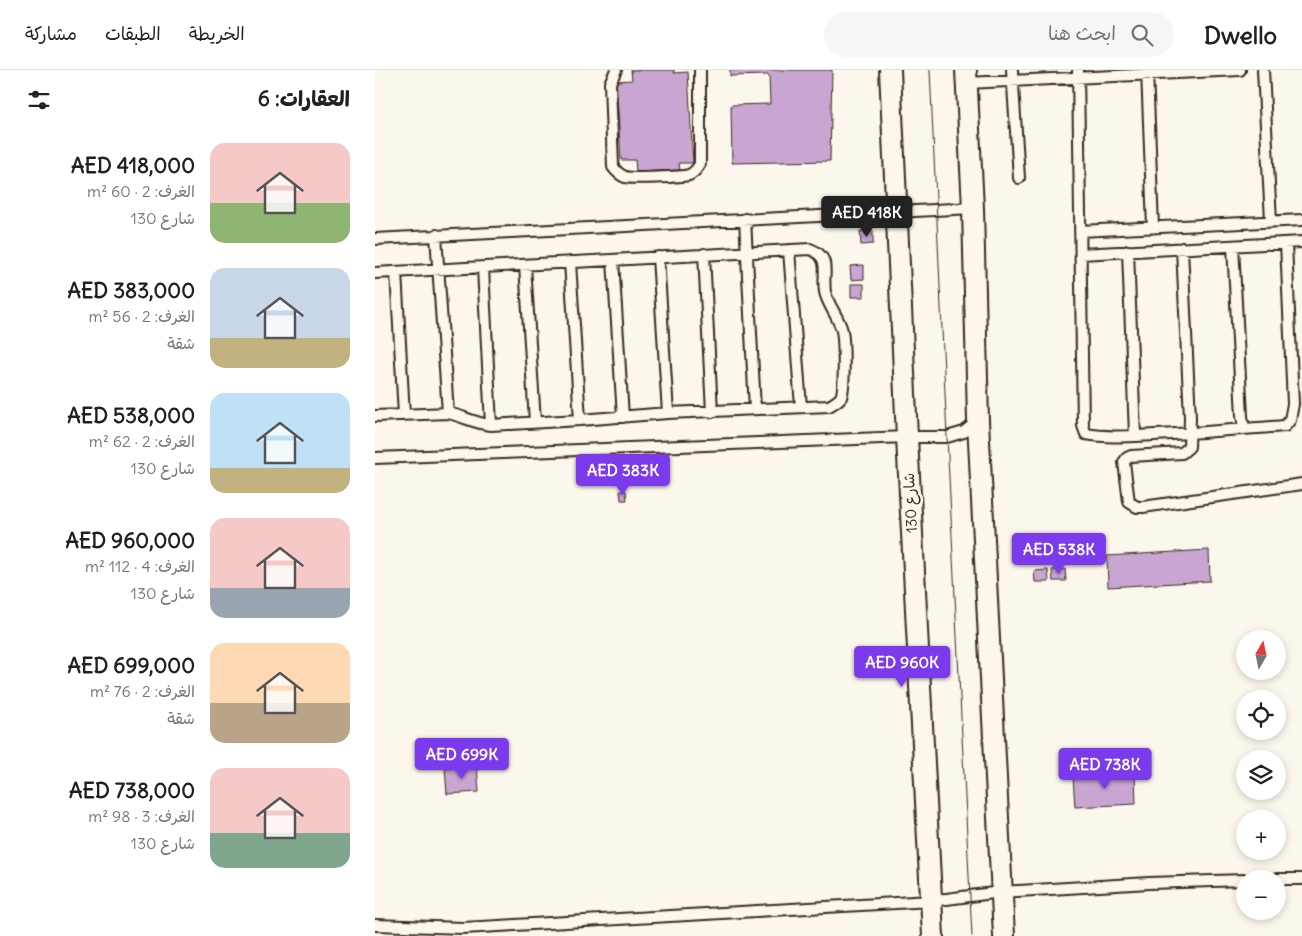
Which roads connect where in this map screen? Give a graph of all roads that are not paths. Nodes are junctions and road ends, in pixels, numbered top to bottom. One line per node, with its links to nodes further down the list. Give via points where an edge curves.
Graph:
1 (616, 70): 2 (lane, via 610,83 613,167 627,178 681,176 697,169 700,164)
2 (700, 70)
3 (890, 70): 13 (street, شارع 130)
4 (1012, 70): 10 (lane)
5 (1240, 70): 7 (lane)
6 (1263, 70): 16 (lane)
7 (1147, 72): 8 (lane); 17 (lane)
8 (1078, 74): 10 (lane); 18 (lane)
9 (967, 77): 10 (lane); 12 (street)
10 (1013, 81): 11 (lane)
11 (1019, 178)
12 (973, 208): 13 (lane); 47 (street)
13 (897, 212): 14 (lane); 53 (street, شارع 130)
14 (745, 219): 19 (lane); 27 (lane)
15 (1302, 220): 16 (lane)
16 (1271, 221): 17 (lane)
17 (1153, 228): 18 (lane)
18 (1080, 231): 29 (lane)
19 (436, 235): 20 (lane); 35 (lane)
20 (375, 239)
21 (1302, 242): 22 (lane)
22 (1286, 243): 23 (lane); 50 (lane, via 1292,412 1285,426)
23 (1233, 246): 24 (lane); 50 (lane)
24 (1182, 248): 26 (lane); 51 (lane)
25 (789, 250): 27 (lane); 38 (lane); 38 (lane, via 810,249 823,257 825,292 842,332 844,384 840,398 829,406)
26 (1128, 251): 29 (lane); 52 (lane)
27 (747, 252): 28 (lane); 39 (lane)
28 (704, 254): 30 (lane); 40 (lane)
29 (1081, 254): 52 (lane, via 1083,426 1086,434 1095,436)
30 (658, 257): 31 (lane); 42 (lane)
31 (613, 260): 32 (lane); 45 (lane)
32 (570, 262): 33 (lane); 46 (lane)
33 (525, 265): 34 (lane); 48 (lane)
34 (483, 268): 35 (lane); 49 (lane)
35 (439, 270): 36 (lane); 41 (lane)
36 (396, 272): 37 (lane); 43 (lane)
37 (375, 273)
38 (801, 407): 39 (lane)
39 (755, 409): 40 (lane)
40 (711, 412): 42 (lane)
41 (448, 413): 43 (lane); 49 (lane)
42 (667, 413): 45 (lane)
43 (404, 415): 44 (lane)
44 (375, 416)
45 (623, 417): 46 (lane)
46 (580, 420): 48 (lane)
47 (978, 421): 53 (lane, via 963,432 947,437); 59 (street)
48 (535, 422): 49 (lane)
49 (491, 425)
50 (1244, 429): 51 (lane)
51 (1190, 434): 52 (lane); 55 (lane, via 1189,447 1182,454 1127,458 1129,502 1143,507)
52 (1135, 436)
53 (907, 438): 54 (lane); 60 (street, شارع 130)
54 (375, 458)
55 (1302, 484)
56 (1286, 879): 57 (lane)
57 (1302, 879)
58 (1236, 880): 59 (lane)
59 (1001, 892): 60 (lane); 63 (street)
60 (931, 901): 61 (lane, via 463,928); 62 (street, شارع 130)
61 (375, 925)
62 (933, 936)
63 (1004, 936)

